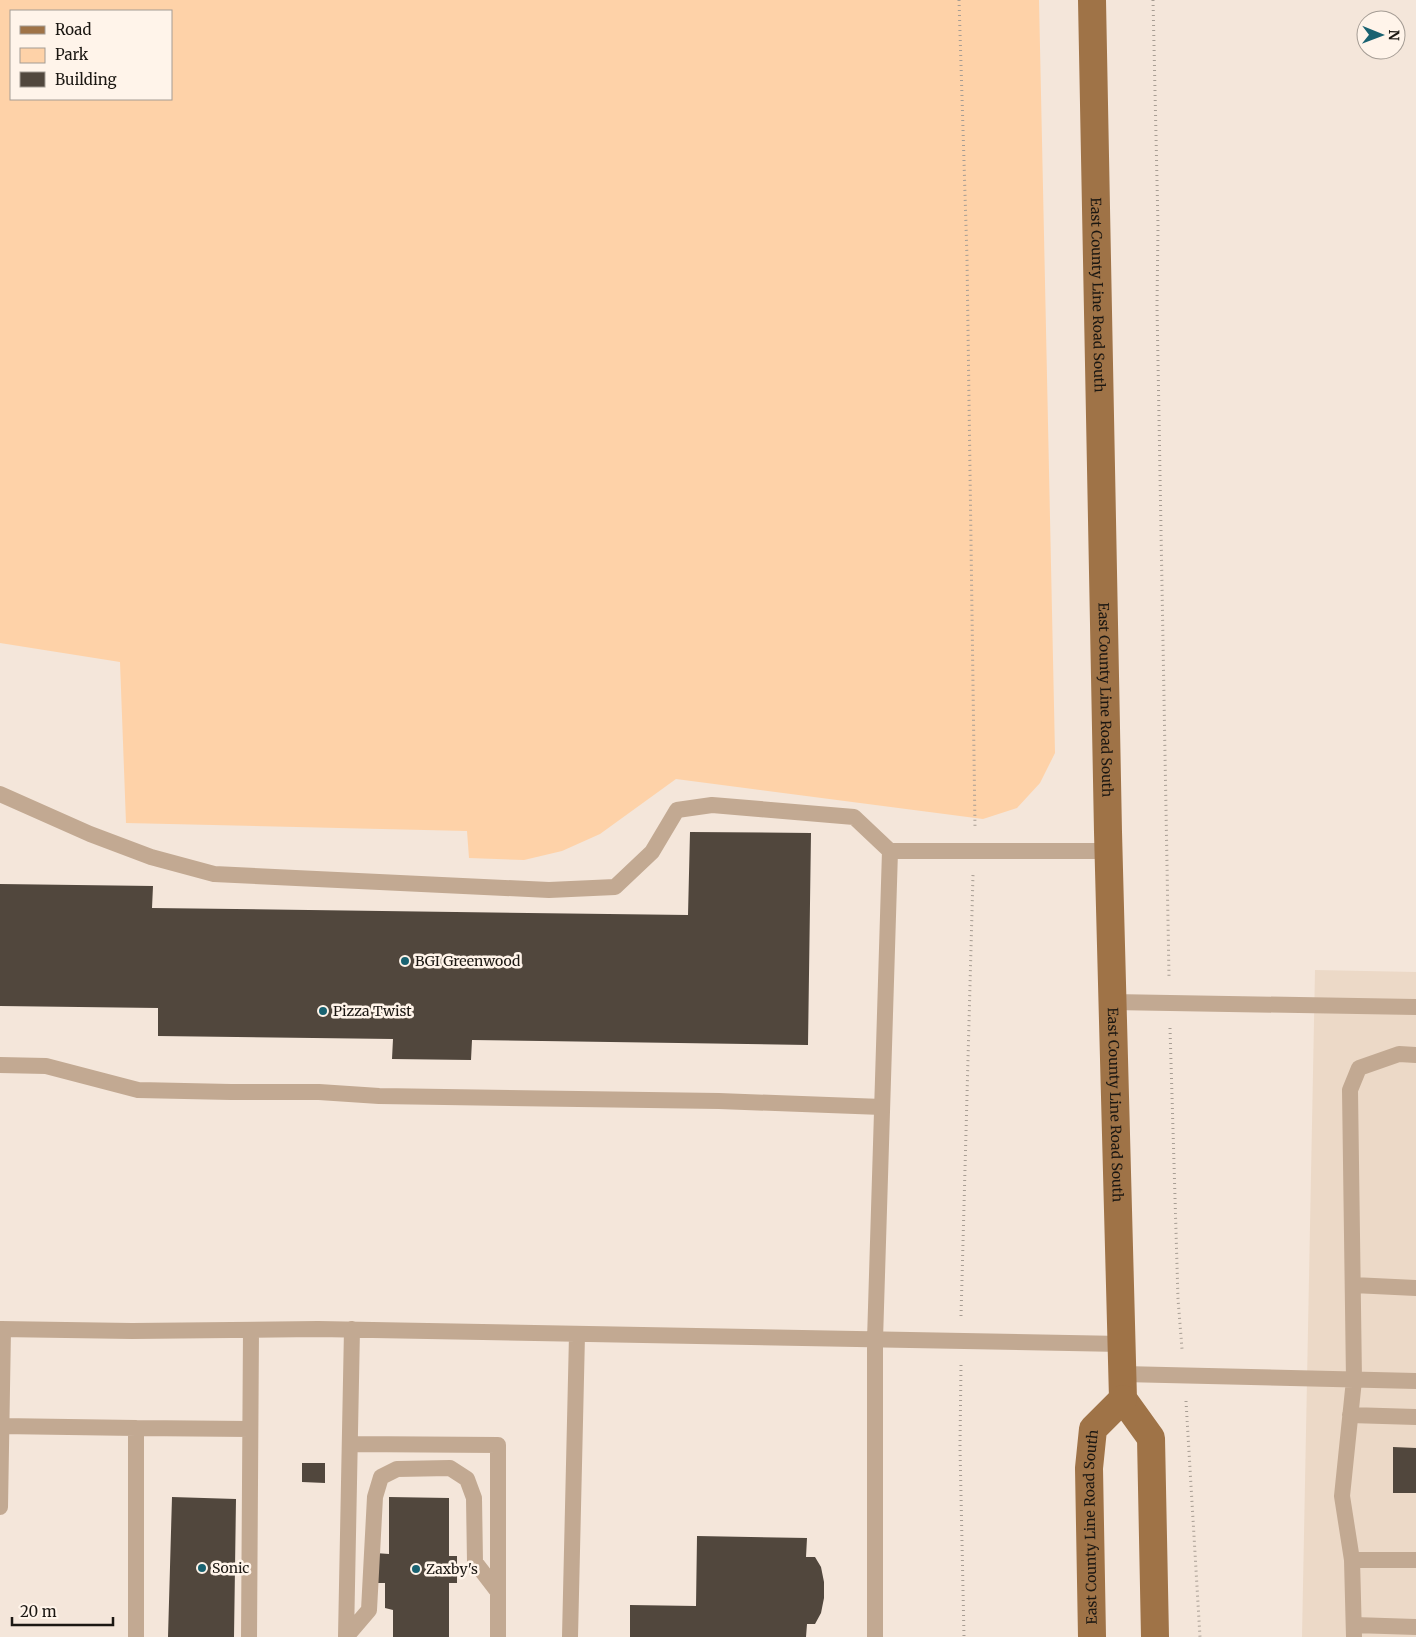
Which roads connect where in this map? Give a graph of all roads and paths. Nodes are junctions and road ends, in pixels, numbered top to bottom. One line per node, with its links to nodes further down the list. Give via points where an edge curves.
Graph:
1 (959, 0): 6 (path)
2 (1092, 0): 7 (main road, East County Line Road South)
3 (1153, 0): 9 (path)
4 (0, 794): 5 (lane, via 151,857 214,874 549,890 615,887 652,852 676,810 712,805 854,817)
5 (890, 851): 6 (lane); 13 (lane)
6 (974, 851): 7 (lane); 21 (path)
7 (1108, 851): 8 (main road, East County Line Road South)
8 (1112, 1002): 9 (lane); 22 (main road, East County Line Road South)
9 (1170, 1003): 10 (lane); 23 (path, via 1178,1299)
10 (1416, 1007)
11 (1416, 1055): 14 (lane, via 1399,1054 1359,1068 1350,1090)
12 (0, 1065): 13 (lane, via 46,1066 138,1090 719,1101)
13 (882, 1108): 20 (lane)
14 (1353, 1285): 15 (lane); 24 (lane)
15 (1416, 1288)
16 (1, 1329): 18 (lane); 29 (lane)
17 (352, 1329): 18 (lane); 19 (lane); 32 (lane)
18 (251, 1330): 31 (lane)
19 (577, 1335): 20 (lane); 43 (lane)
20 (876, 1340): 21 (lane); 44 (lane)
21 (961, 1341): 22 (lane); 45 (path)
22 (1122, 1344): 26 (main road, East County Line Road South)
23 (1184, 1375): 24 (lane); 26 (lane); 48 (path)
24 (1354, 1380): 25 (lane); 27 (lane)
25 (1416, 1381)
26 (1123, 1386): 46 (main road, East County Line Road South, via 1093,1429 1089,1468); 47 (main road, via 1151,1438)
27 (1350, 1415): 28 (lane); 34 (lane, via 1342,1496)
28 (1416, 1417)
29 (1, 1426): 30 (lane); 33 (lane)
30 (136, 1428): 31 (lane); 39 (lane)
31 (250, 1429): 40 (lane)
32 (350, 1444): 36 (lane, via 498,1445); 41 (lane)
33 (0, 1507)
34 (1352, 1560): 35 (lane); 38 (lane)
35 (1416, 1560)
36 (498, 1592): 41 (lane, via 475,1562 474,1498 467,1479 450,1468 397,1469 381,1477 375,1497 369,1610); 42 (lane)
37 (1416, 1627): 38 (lane)
38 (1354, 1631)
39 (136, 1637)
40 (249, 1637)
41 (346, 1637)
42 (498, 1637)
43 (570, 1637)
44 (875, 1637)
45 (964, 1637)
46 (1092, 1637)
47 (1155, 1637)
48 (1200, 1637)

